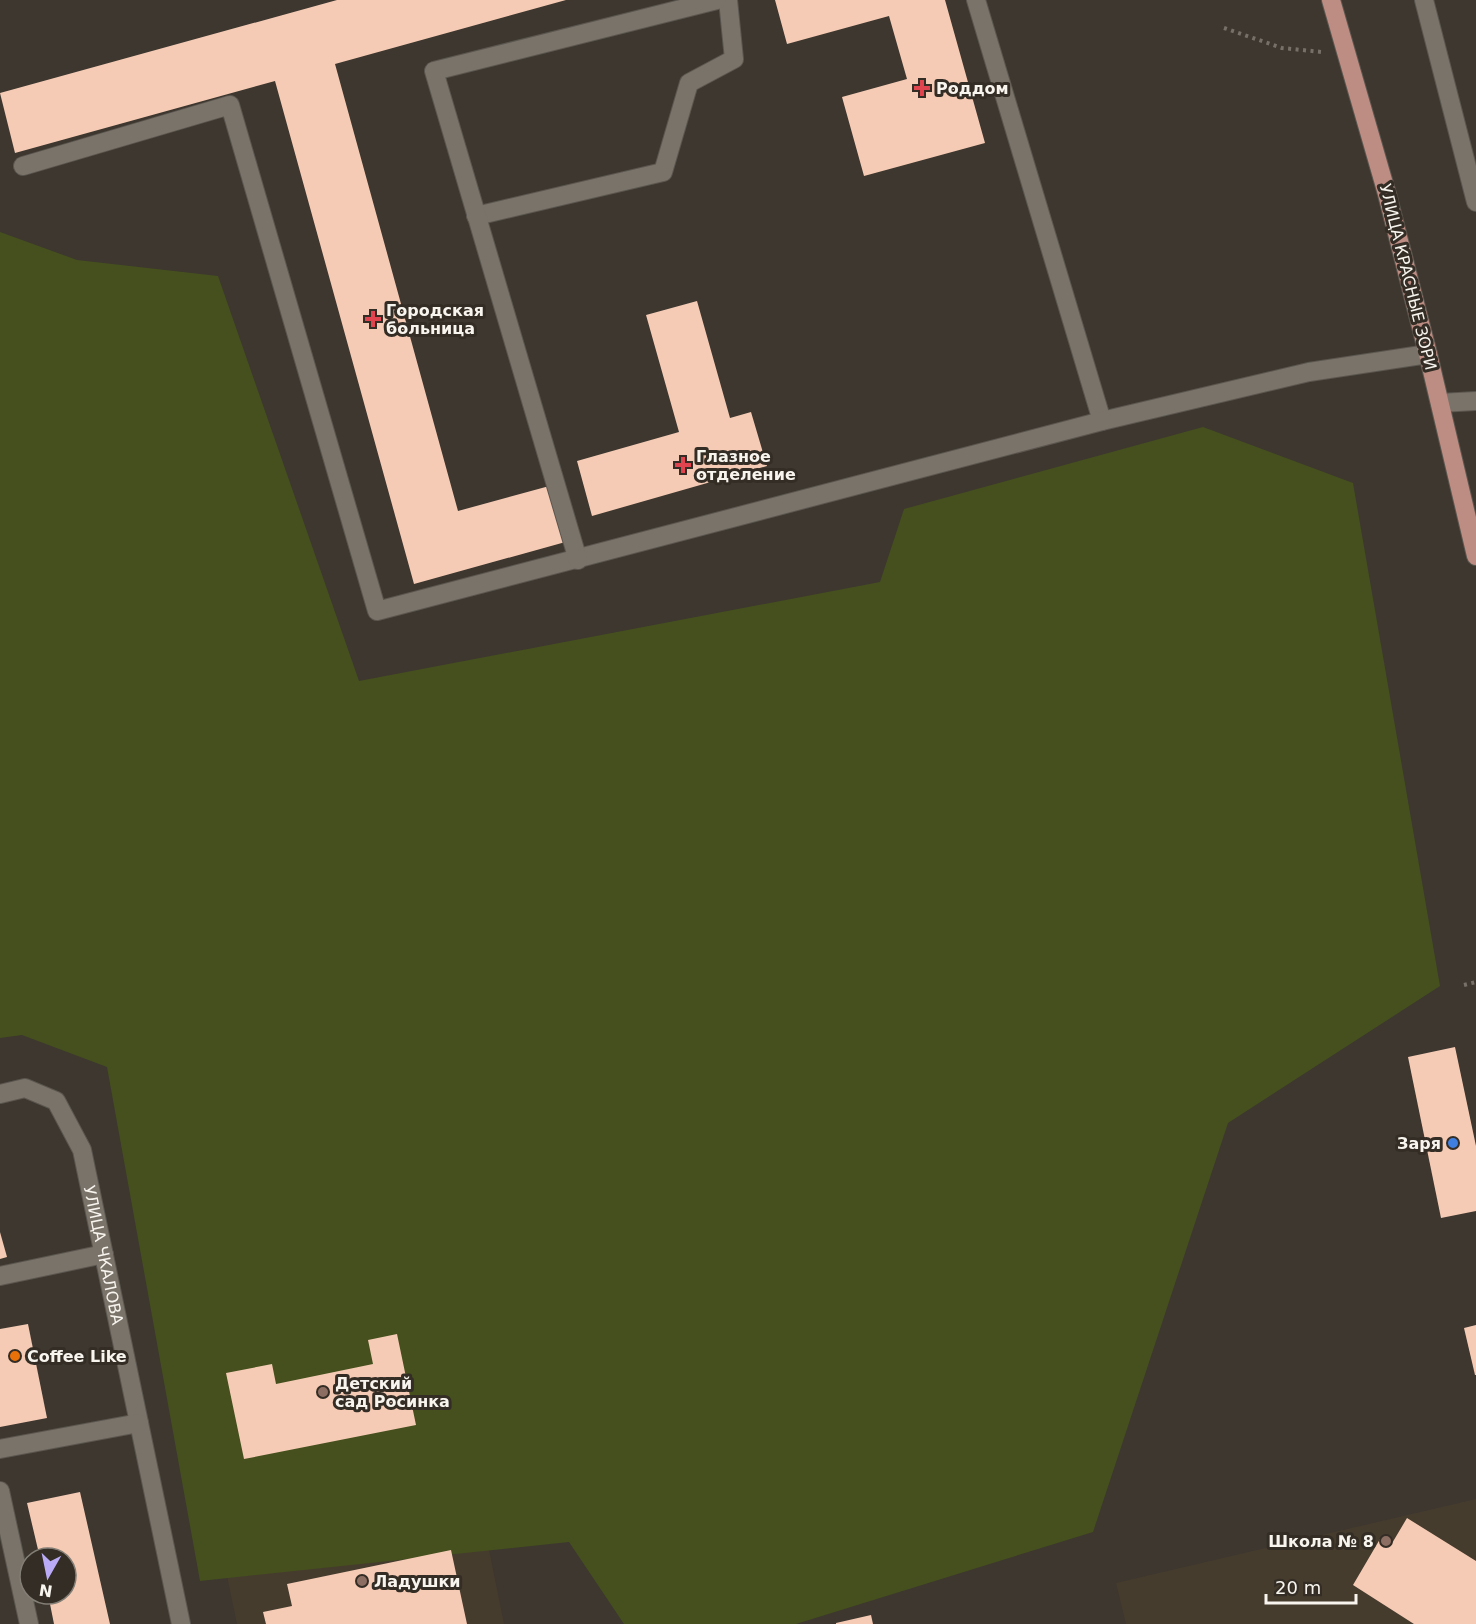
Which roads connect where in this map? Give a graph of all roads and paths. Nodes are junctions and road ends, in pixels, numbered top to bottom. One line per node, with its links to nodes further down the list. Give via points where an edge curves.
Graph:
1 (717, 0): 10 (street, via 434,71)
2 (728, 0): 10 (street, via 734,59 689,82 663,172)
3 (976, 0): 14 (street)
4 (1331, 0): 11 (main road, УЛИЦА КРАСНЫЕ ЗОРИ)
5 (1424, 0): 9 (street)
6 (1224, 28): 7 (path, via 1282,48)
7 (1322, 52)
8 (23, 166): 16 (street, via 230,105 377,611)
9 (1476, 202)
10 (476, 216): 16 (street)
11 (1428, 354): 13 (main road, УЛИЦА КРАСНЫЕ ЗОРИ); 14 (street, via 1309,372)
12 (1476, 401): 13 (street)
13 (1440, 403): 15 (main road, УЛИЦА КРАСНЫЕ ЗОРИ)
14 (1102, 421): 16 (street)
15 (1476, 556)
16 (578, 560)
17 (1476, 982): 18 (path)
18 (1464, 985)
19 (0, 1094): 20 (street, УЛИЦА ЧКАЛОВА, via 25,1089 56,1101 82,1150)
20 (104, 1254): 21 (street); 22 (street, УЛИЦА ЧКАЛОВА)
21 (0, 1276)
22 (139, 1423): 23 (street); 26 (street, УЛИЦА ЧКАЛОВА)
23 (0, 1449)
24 (0, 1491): 25 (street)
25 (29, 1624)
26 (181, 1624)

